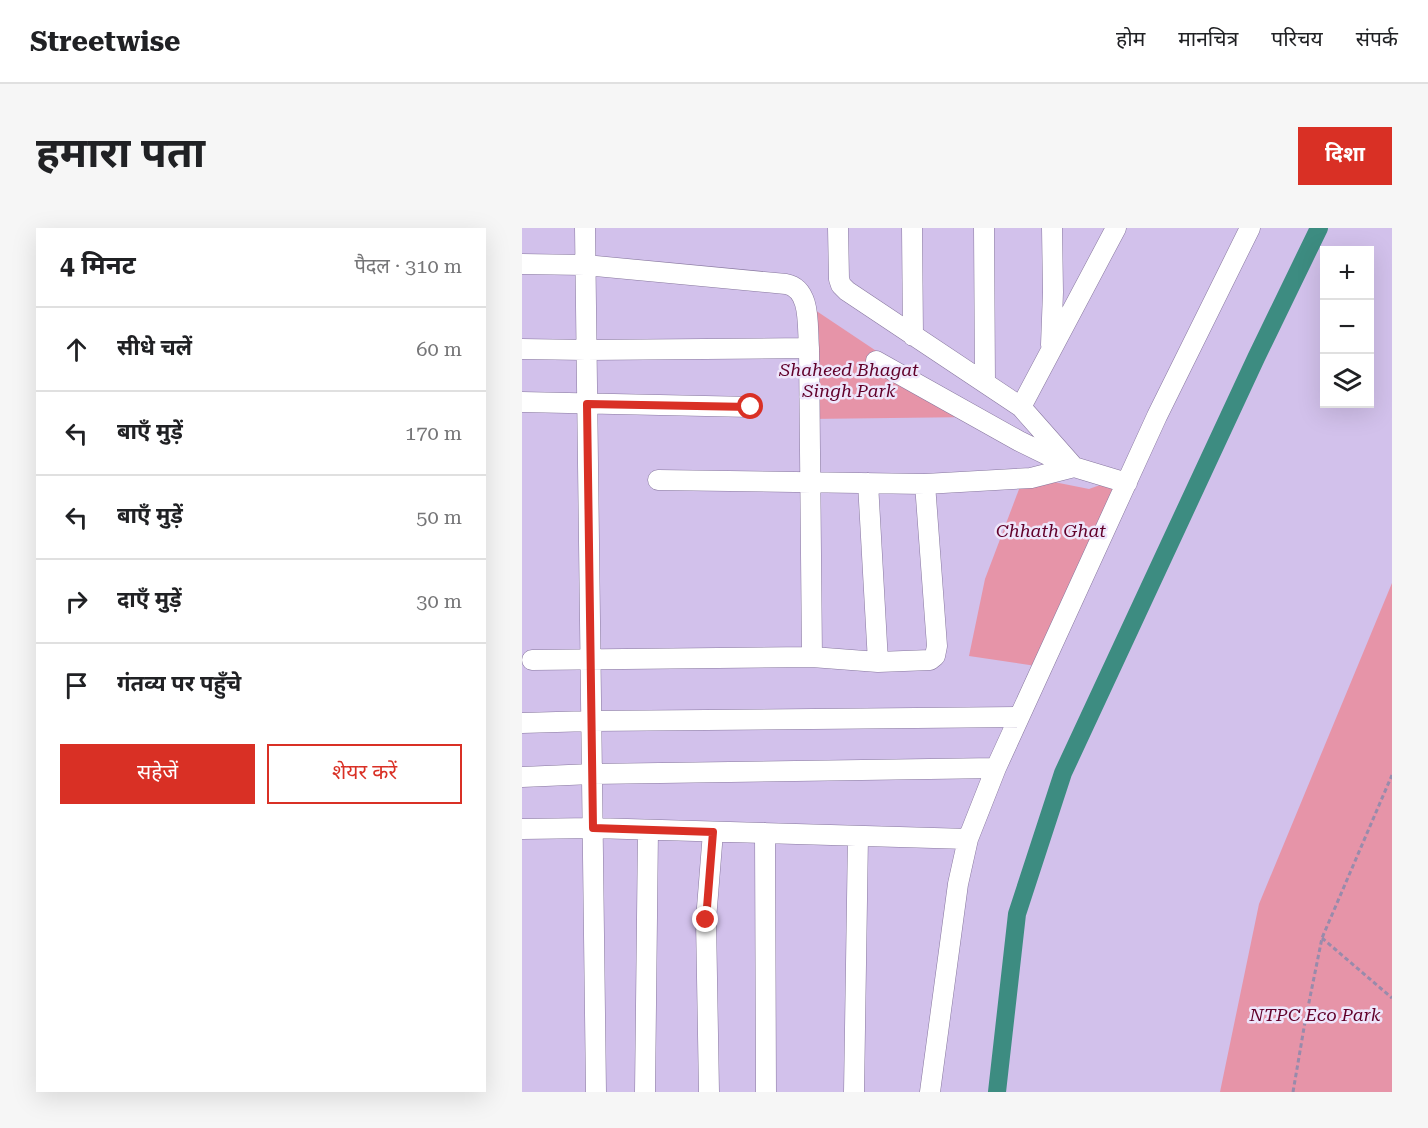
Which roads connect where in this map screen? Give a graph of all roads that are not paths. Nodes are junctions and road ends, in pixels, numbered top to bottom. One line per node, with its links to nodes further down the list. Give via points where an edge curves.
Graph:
1 (585, 228): 9 (street)
2 (838, 228): 10 (street, via 841,285)
3 (912, 228): 10 (street)
4 (984, 228): 16 (street)
5 (1052, 228): 14 (street)
6 (1116, 228): 14 (street)
7 (1250, 228): 25 (street)
8 (522, 264): 9 (street)
9 (585, 265): 11 (street, via 794,285 805,300); 13 (street)
10 (913, 336): 16 (street)
11 (809, 348): 13 (street); 23 (street)
12 (522, 349): 13 (street)
13 (586, 350): 18 (street)
14 (1050, 353): 20 (street)
15 (876, 361): 21 (street, via 1019,441)
16 (985, 383): 20 (street)
17 (522, 402): 18 (street)
18 (587, 404): 19 (street); 28 (street)
19 (751, 407)
20 (1022, 407): 21 (street)
21 (1074, 467): 25 (street); 26 (street, via 1031,478)
22 (658, 480): 23 (street)
23 (811, 482): 24 (street); 27 (street)
24 (868, 483): 26 (street); 30 (street)
25 (1127, 483): 31 (street)
26 (925, 484): 30 (street, via 935,656 930,660)
27 (812, 657): 28 (street); 30 (street)
28 (591, 658): 29 (street); 32 (street)
29 (532, 660)
30 (878, 662)
31 (1019, 717): 32 (street); 34 (street)
32 (591, 721): 33 (street); 35 (street)
33 (522, 723)
34 (996, 768): 35 (street); 43 (street)
35 (592, 774): 36 (street); 37 (street)
36 (522, 777)
37 (593, 828): 38 (street); 39 (street); 44 (street)
38 (522, 829)
39 (648, 830): 40 (street); 45 (street)
40 (713, 832): 41 (street); 46 (street, via 706,920)
41 (765, 833): 42 (street); 47 (street)
42 (858, 836): 43 (street); 48 (street)
43 (968, 839): 49 (street, via 958,885)
44 (596, 1092)
45 (645, 1092)
46 (709, 1092)
47 (766, 1092)
48 (854, 1092)
49 (930, 1092)

